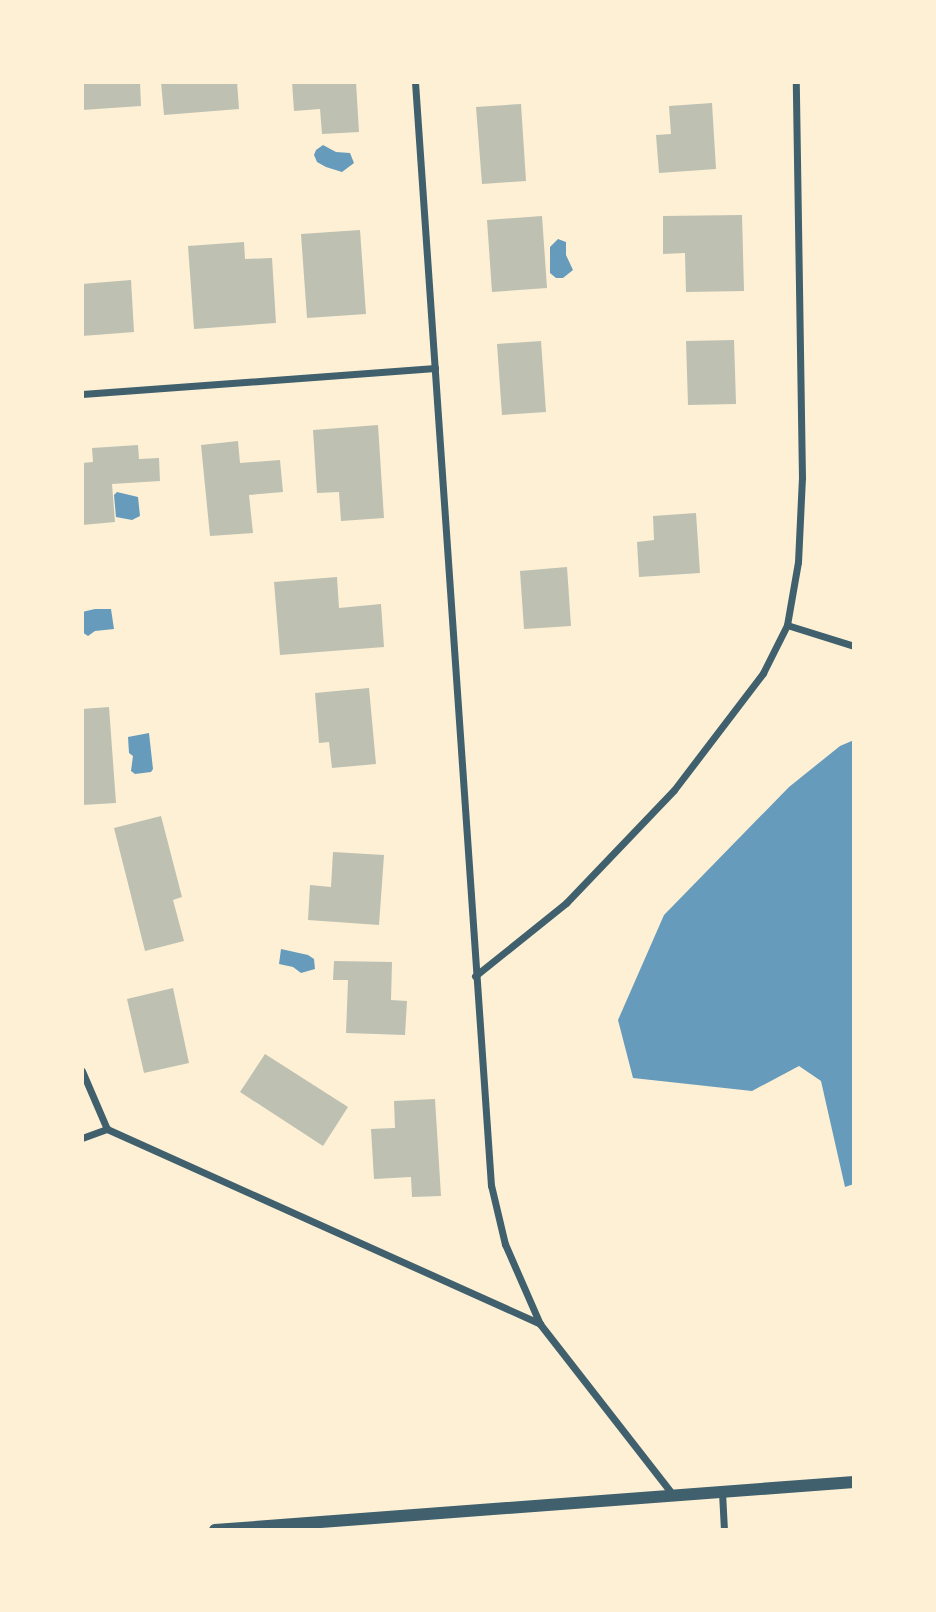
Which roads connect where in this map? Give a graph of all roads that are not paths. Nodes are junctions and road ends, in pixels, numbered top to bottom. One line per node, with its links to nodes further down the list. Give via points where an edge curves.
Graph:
1 (415, 82): 3 (street)
2 (796, 82): 5 (street, via 802,478 798,562)
3 (435, 368): 4 (street); 7 (street)
4 (82, 394)
5 (787, 625): 6 (street); 7 (street, via 763,673 674,790 566,903)
6 (854, 646)
7 (475, 976): 11 (street, via 491,1185 505,1244)
8 (82, 1071): 9 (street)
9 (107, 1129): 10 (street); 11 (street)
10 (82, 1138)
11 (540, 1324): 14 (street)
12 (854, 1482): 13 (street)
13 (722, 1492): 14 (street); 16 (street)
14 (673, 1495): 15 (street)
15 (215, 1530)
16 (724, 1530)

